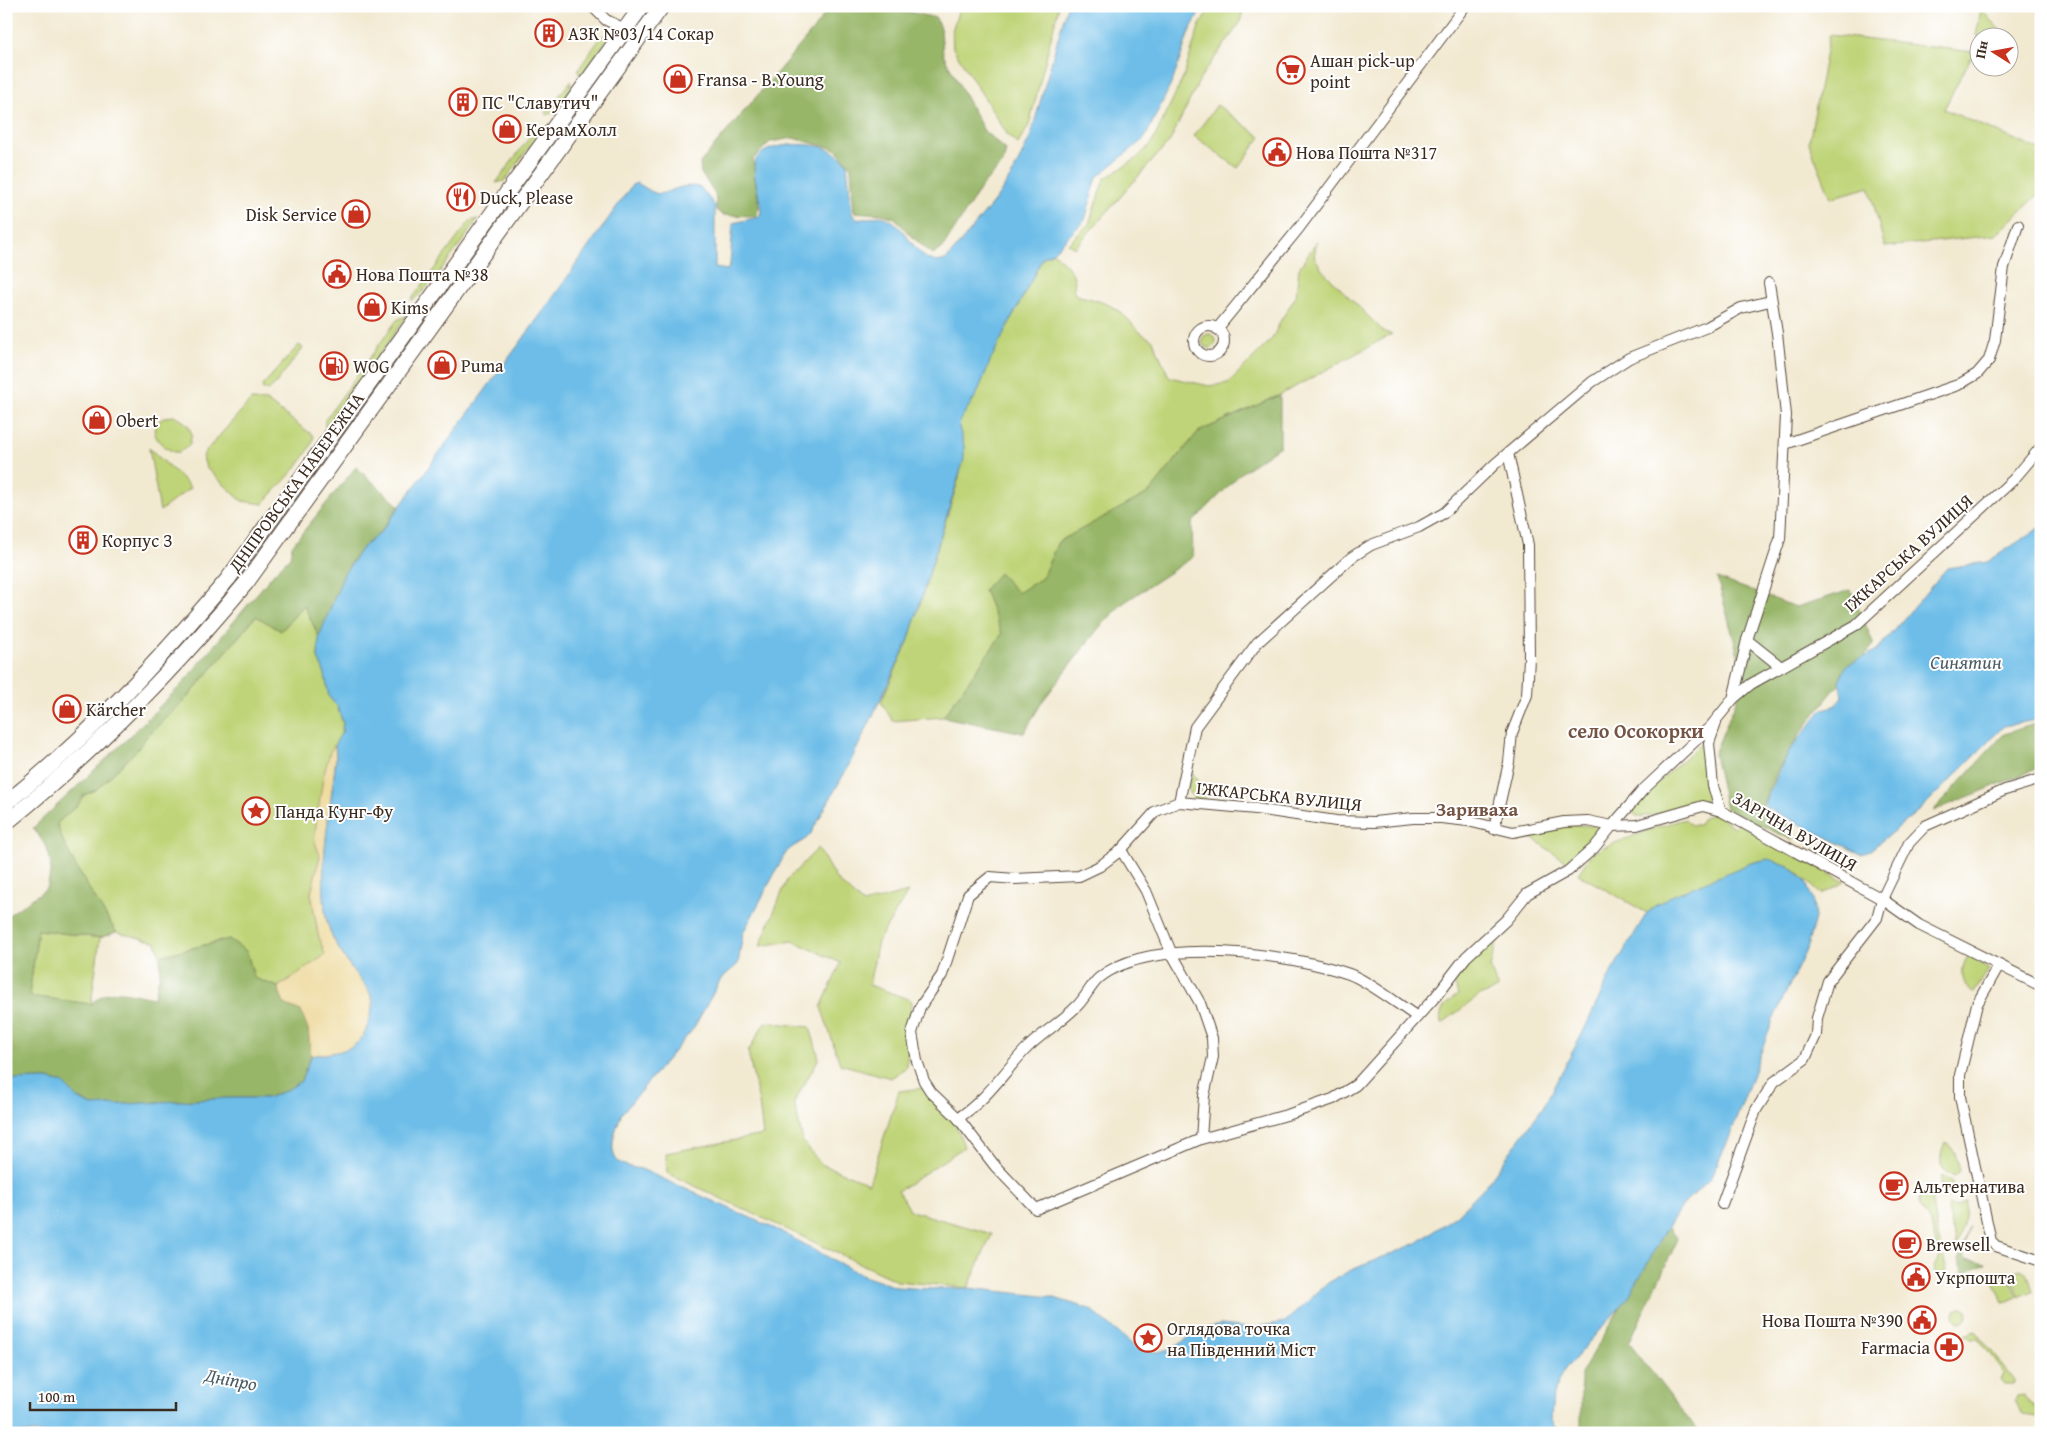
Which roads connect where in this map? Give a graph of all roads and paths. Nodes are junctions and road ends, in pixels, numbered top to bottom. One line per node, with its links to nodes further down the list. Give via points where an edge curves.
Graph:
1 (592, 6): 5 (street, via 606,20)
2 (642, 6): 5 (main road, ДНІПРОВСЬКА НАБЕРЕЖНА)
3 (662, 6): 21 (main road, ДНІПРОВСЬКА НАБЕРЕЖНА, via 246,583 146,697 74,766)
4 (1465, 6): 9 (street, via 1378,124)
5 (625, 29): 19 (main road, ДНІПРОВСЬКА НАБЕРЕЖНА, via 228,579 120,700)
6 (2018, 225): 10 (street, via 2004,267 1995,340 1989,360 1977,374 1958,385)
7 (1769, 282): 8 (street, ІЖКАРСЬКА ВУЛИЦЯ)
8 (1770, 301): 10 (street, ІЖКАРСЬКА ВУЛИЦЯ, via 1786,415); 12 (street, ІЖКАРСЬКА ВУЛИЦЯ, via 1741,308 1707,327 1629,358 1592,382)
9 (1218, 329)
10 (1785, 444): 13 (street, ІЖКАРСЬКА ВУЛИЦЯ, via 1780,539)
11 (2041, 447): 14 (street, ІЖКАРСЬКА ВУЛИЦЯ, via 2014,479 1856,625)
12 (1508, 453): 18 (street, ІЖКАРСЬКА ВУЛИЦЯ, via 1444,513 1419,527 1371,544 1352,557 1257,644 1195,728); 23 (street, via 1528,545 1529,658 1527,695 1512,733)
13 (1747, 640): 14 (street); 15 (street, ІЖКАРСЬКА ВУЛИЦЯ)
14 (1781, 667): 15 (street, ІЖКАРСЬКА ВУЛИЦЯ)
15 (1733, 699): 16 (street, ІЖКАРСЬКА ВУЛИЦЯ)
16 (1719, 718): 20 (street, ЗАРІЧНА ВУЛИЦЯ, via 1709,742 1713,786); 22 (street, ІЖКАРСЬКА ВУЛИЦЯ, via 1642,790)
17 (2041, 779): 25 (street, via 2005,790 1926,826 1909,843)
18 (1179, 802): 23 (street, ІЖКАРСЬКА ВУЛИЦЯ, via 1336,821 1440,818 1468,821); 24 (street, ІЖКАРСЬКА ВУЛИЦЯ, via 1156,811)
19 (6, 803)
20 (1721, 811): 22 (street, via 1703,806 1637,825); 25 (street, ЗАРІЧНА ВУЛИЦЯ)
21 (6, 823)
22 (1612, 826): 23 (street, ІЖКАРСЬКА ВУЛИЦЯ, via 1588,821 1512,832); 29 (street, via 1594,848 1568,870 1527,894 1506,920 1466,957)
23 (1494, 829)
24 (1121, 850): 26 (street, via 1146,891); 30 (street, ІЖКАРСЬКА ВУЛИЦЯ, via 1100,866 1079,876 990,877 968,895 942,974 920,1007 912,1033 924,1081)
25 (1882, 899): 27 (street, ЗАРІЧНА ВУЛИЦЯ, via 1918,925); 32 (street, via 1877,918 1828,981 1817,1018 1816,1035 1804,1060 1774,1082 1756,1110)
26 (1171, 952): 29 (street, via 1252,954 1351,974); 30 (street, via 1120,964 1098,978 1077,1007 1025,1050 976,1107); 31 (street, via 1200,1003 1212,1038 1213,1057 1204,1096)
27 (1998, 965): 28 (street, ЗАРІЧНА ВУЛИЦЯ); 33 (street, via 1978,1004 1960,1075 1960,1097 1990,1241)
28 (2041, 986)
29 (1416, 1016): 31 (street, via 1356,1085 1334,1099)
30 (958, 1118): 31 (street, ІЖКАРСЬКА ВУЛИЦЯ, via 995,1166 1036,1209)
31 (1200, 1139)
32 (1722, 1204)
33 (2041, 1260)

